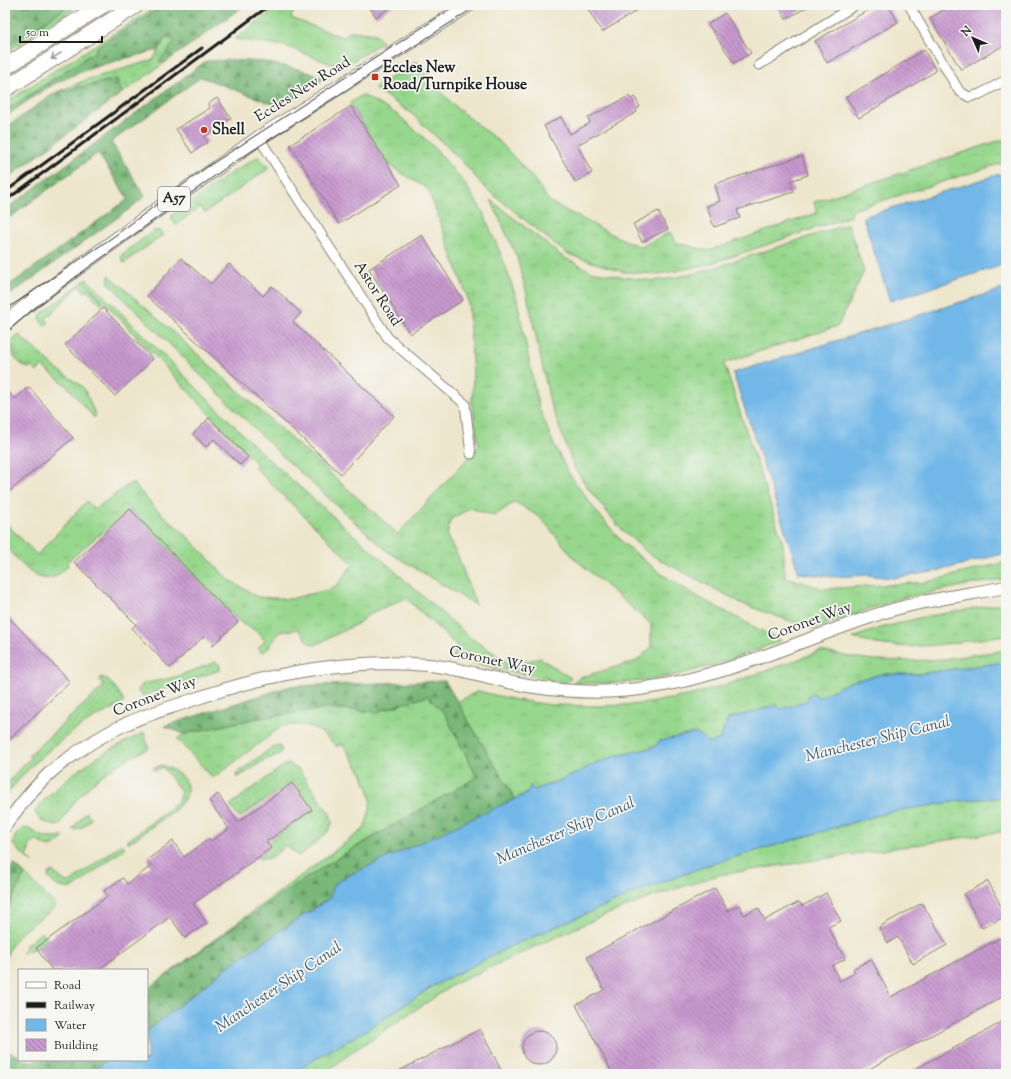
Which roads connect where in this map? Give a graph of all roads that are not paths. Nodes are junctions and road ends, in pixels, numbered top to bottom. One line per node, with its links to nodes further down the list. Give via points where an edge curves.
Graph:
1 (102, 5): 7 (highway)
2 (136, 5): 9 (highway, one-way to 9)
3 (468, 5): 10 (main road, Eccles New Road / A57)
4 (855, 5): 6 (street)
5 (909, 5): 8 (street, via 958,91 969,97)
6 (759, 65)
7 (5, 67)
8 (1006, 80)
9 (5, 89)
10 (259, 138): 11 (main road, Eccles New Road / A57); 12 (street, Astor Road, via 388,338 465,404)
11 (5, 323)
12 (471, 454)
13 (1006, 587): 14 (street, Coronet Way, via 917,603 872,616 721,671 675,684 642,689 571,691 527,685 446,667 393,663 304,671 256,680 138,719 101,737 60,765 40,783)
14 (5, 826)

